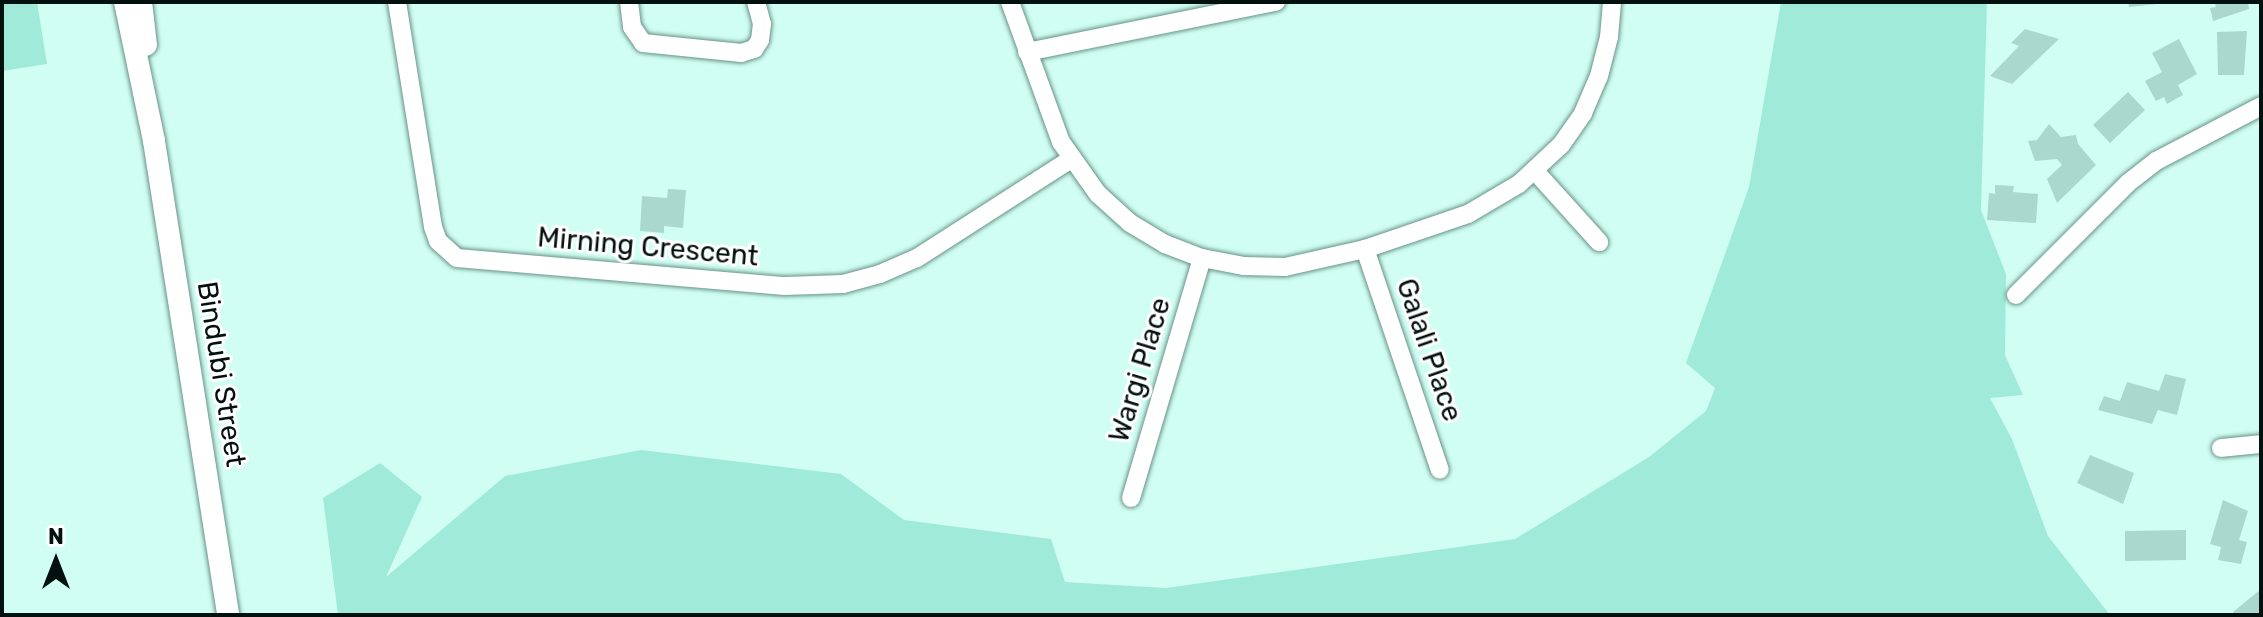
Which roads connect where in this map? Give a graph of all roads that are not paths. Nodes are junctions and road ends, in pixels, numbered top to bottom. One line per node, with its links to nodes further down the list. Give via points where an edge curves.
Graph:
1 (125, 2): 11 (main road, Bindubi Street)
2 (141, 2): 11 (main road, Bindubi Street)
3 (397, 2): 12 (street, Mirning Crescent, via 433,227 438,241 457,258 785,286 843,284 917,258)
4 (629, 2): 5 (street, via 632,27 643,43 741,53 754,49 760,40)
5 (756, 2)
6 (1010, 2): 9 (street)
7 (1276, 2): 9 (street)
8 (1612, 2): 13 (street, via 1599,76 1583,113)
9 (1027, 52): 12 (street)
10 (2261, 106): 17 (street, via 2156,161)
11 (154, 141): 22 (main road, Bindubi Street)
12 (1071, 159): 16 (street, via 1130,223)
13 (1535, 171): 14 (street); 15 (street, via 1468,214)
14 (1599, 242)
15 (1365, 249): 16 (street, via 1285,267); 20 (street, Galali Place)
16 (1202, 258): 21 (street, Wargi Place)
17 (2016, 295)
18 (2261, 444): 19 (street)
19 (2221, 448)
20 (1440, 470)
21 (1131, 498)
22 (228, 615)

